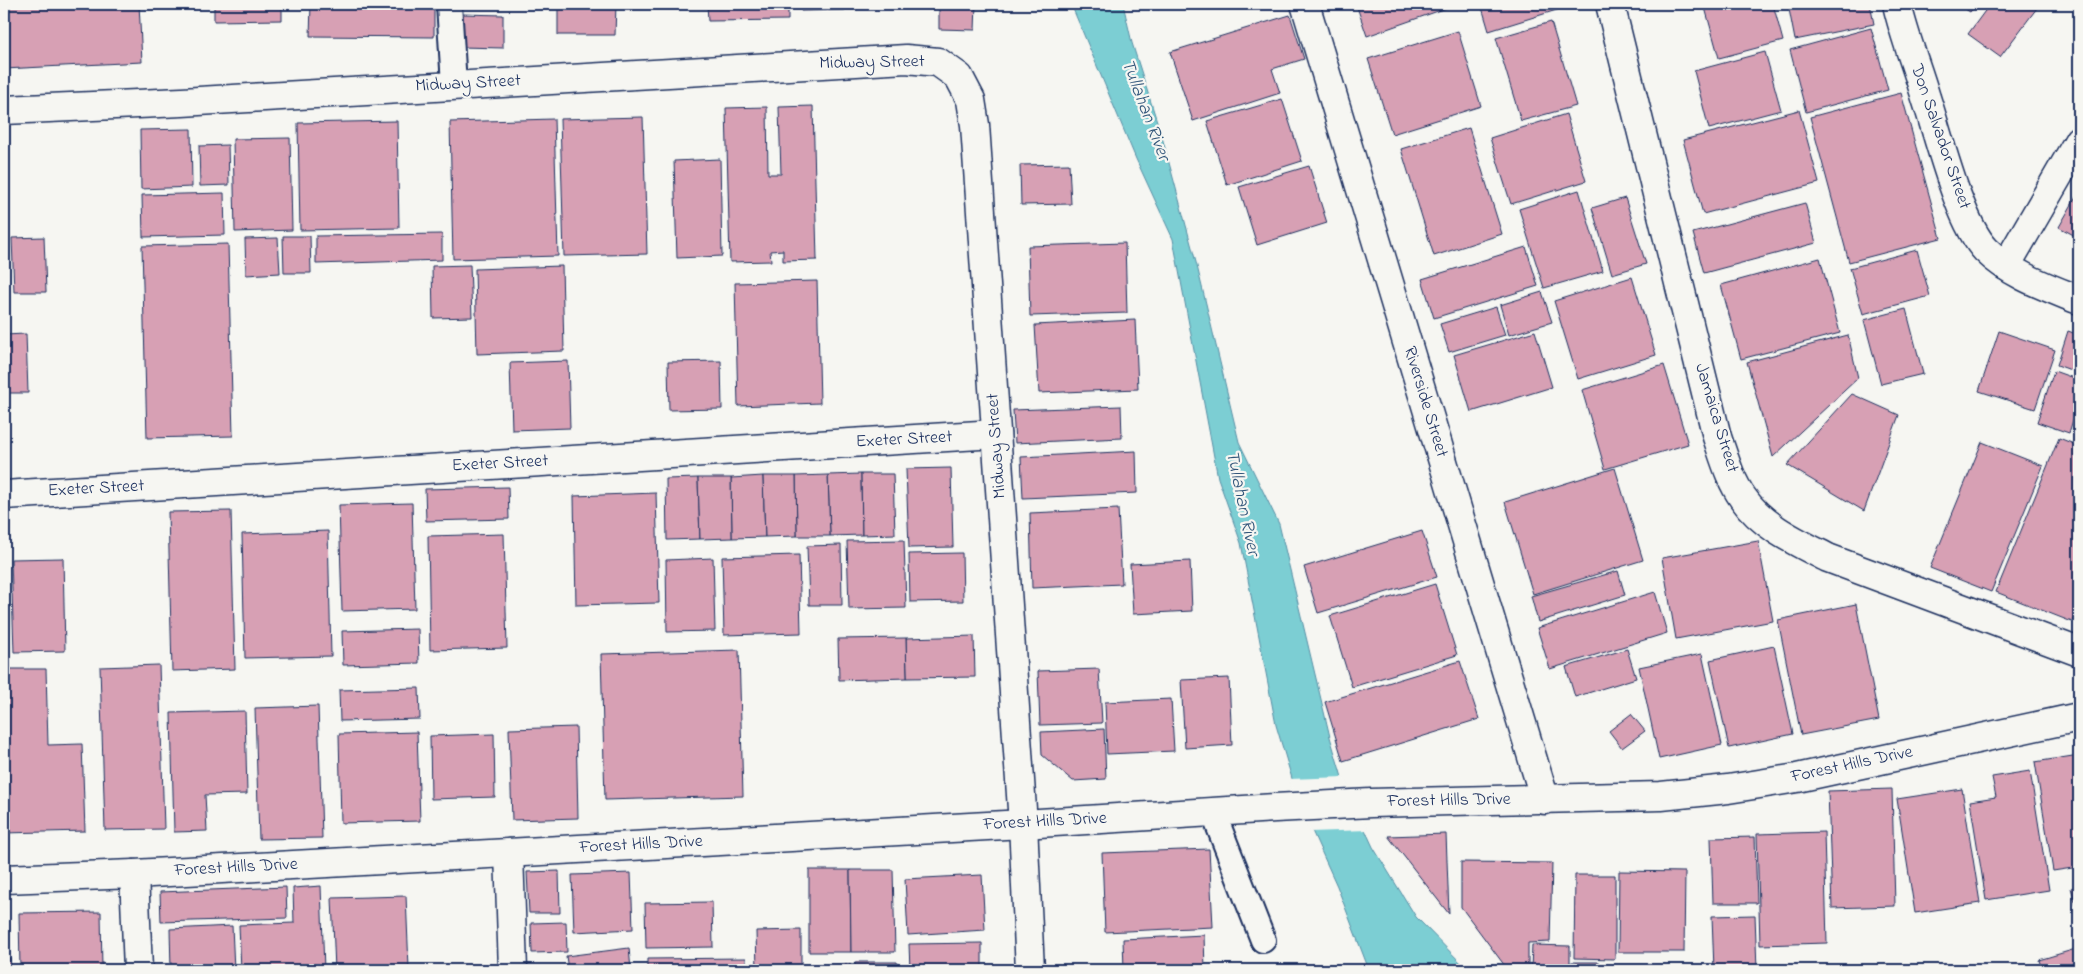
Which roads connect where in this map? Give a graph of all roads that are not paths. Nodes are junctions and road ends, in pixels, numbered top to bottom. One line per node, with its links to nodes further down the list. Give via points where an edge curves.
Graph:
1 (449, 4): 5 (lane)
2 (1305, 4): 14 (street, Riverside Street)
3 (1610, 4): 12 (street, Jamaica Street, via 1717,437 1728,470 1743,498 1763,520 1828,558)
4 (1897, 4): 8 (street, Don Salvador Street, via 1956,194 1985,249)
5 (454, 85): 6 (street, Midway Street); 10 (street, Midway Street, via 906,58 938,62 959,77 971,100 975,125)
6 (4, 110)
7 (2079, 140): 8 (street)
8 (2006, 266): 9 (street, Don Salvador Street)
9 (2079, 300)
10 (996, 434): 11 (street, Exeter Street); 16 (street, Midway Street)
11 (4, 494)
12 (2079, 652)
13 (2079, 716): 14 (street, Forest Hills Drive, via 1796,778 1728,789 1661,796)
14 (1545, 800): 15 (street, Forest Hills Drive, via 1371,803)
15 (1213, 812): 16 (street, Forest Hills Drive); 20 (lane)
16 (1023, 824): 17 (street, Forest Hills Drive); 23 (street, Midway Street)
17 (509, 853): 18 (street, Forest Hills Drive); 22 (street)
18 (134, 874): 19 (street, Forest Hills Drive); 21 (street)
19 (4, 879)
20 (1263, 940)
21 (138, 970)
22 (513, 970)
23 (1030, 970)

